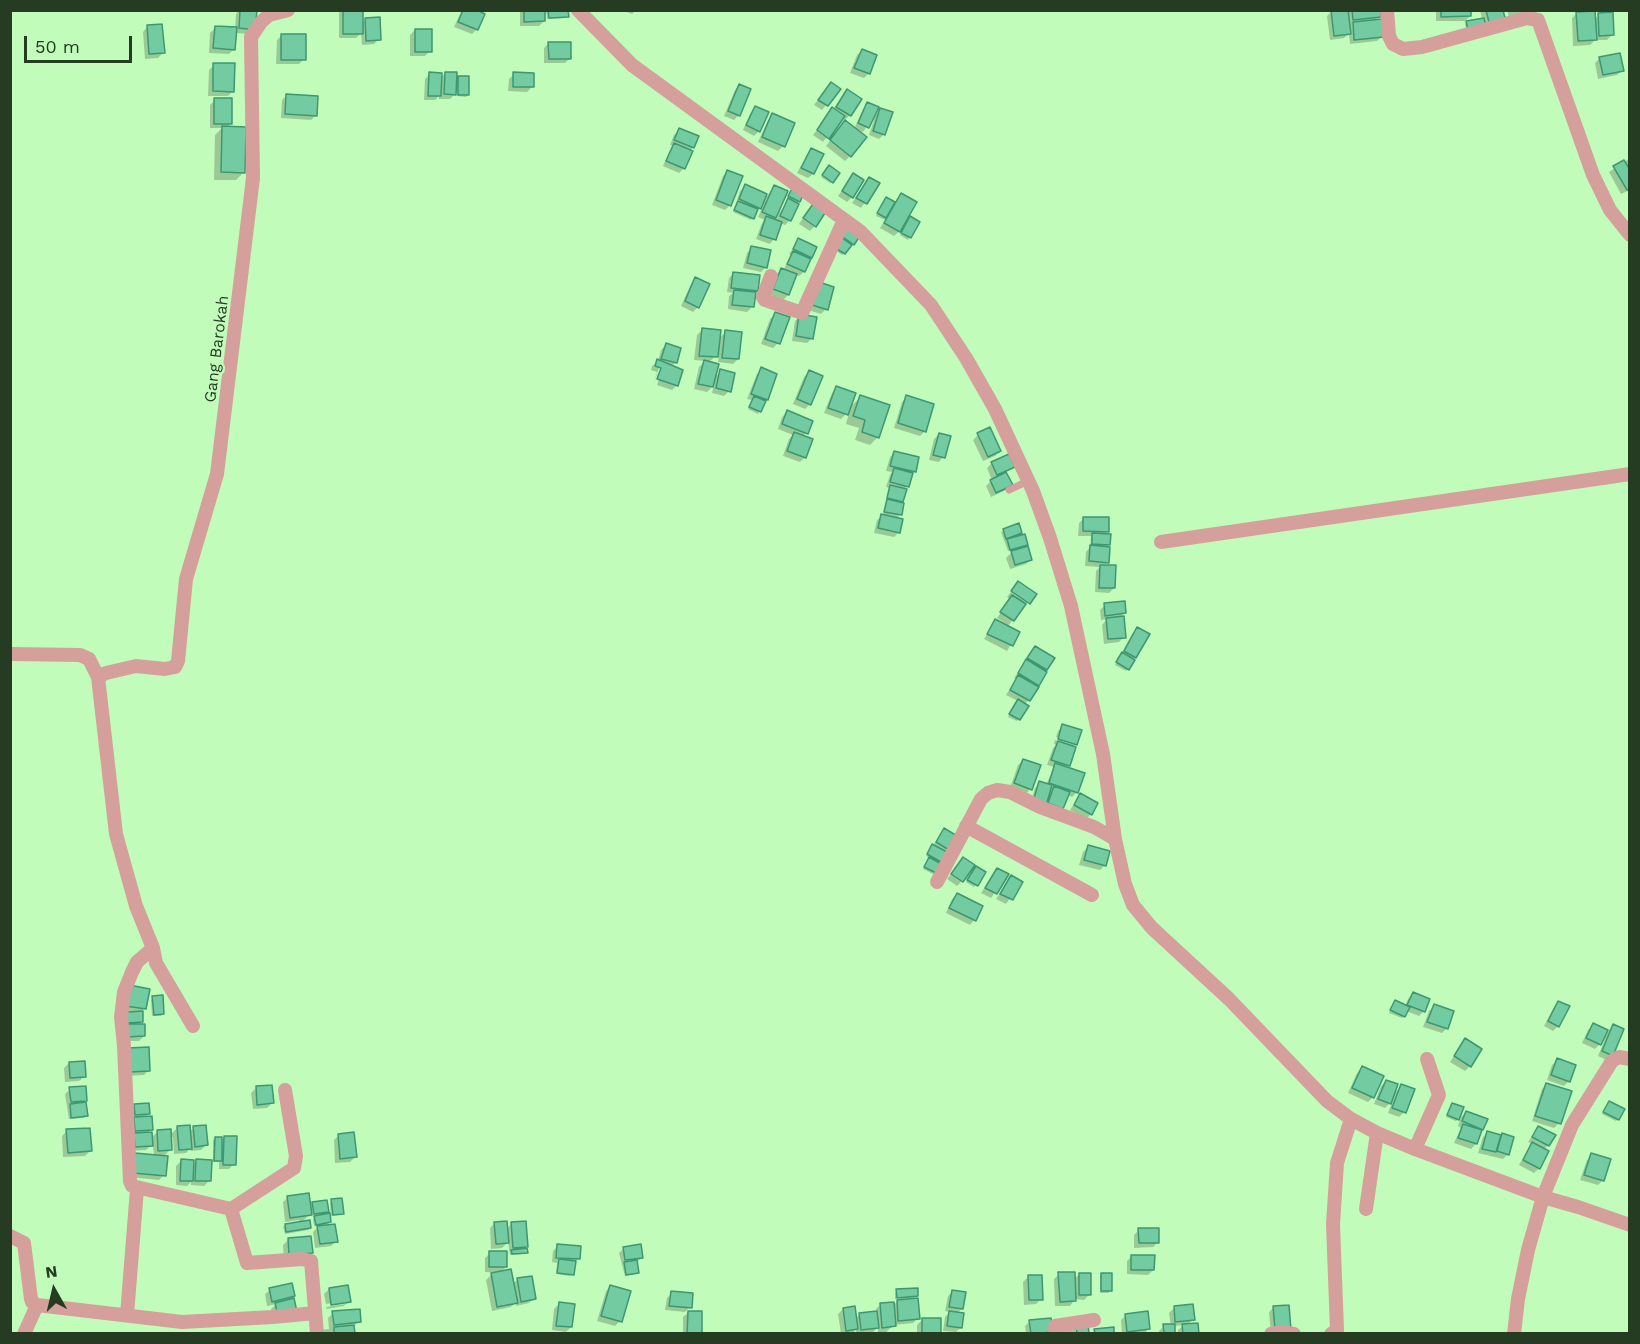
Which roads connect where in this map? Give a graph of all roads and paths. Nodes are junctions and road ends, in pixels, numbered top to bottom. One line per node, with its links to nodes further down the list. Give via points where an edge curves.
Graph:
1 (288, 10): 12 (street, Gang Barokah, via 269,15 251,37 253,178 219,464 186,579 178,661 175,667 136,666)
2 (578, 10): 4 (street, via 632,65)
3 (1387, 10): 5 (street, via 1389,36 1403,50 1527,18 1538,20 1593,176 1610,210)
4 (844, 220): 6 (street, via 802,313 765,300); 8 (street, via 861,232 931,305 995,409)
5 (1627, 225)
6 (771, 276)
7 (1629, 474): 10 (street)
8 (1028, 481): 9 (lane); 14 (street, via 1071,606 1103,754)
9 (1009, 490)
10 (1161, 542)
11 (10, 654): 12 (street, via 80,655 89,659)
12 (98, 677): 17 (street, via 116,834 136,906)
13 (966, 826): 14 (street, via 981,799 997,790 1010,792); 15 (street); 16 (street)
14 (1115, 839): 22 (street, via 1133,905 1152,928 1229,999 1327,1101)
15 (937, 882)
16 (1092, 895)
17 (153, 948): 18 (street, via 156,963); 25 (street, via 132,972 124,992 121,1017 130,1181)
18 (193, 1026)
19 (1427, 1059): 24 (street, via 1439,1095)
20 (1629, 1059): 26 (street, via 1619,1057 1612,1061 1572,1125)
21 (285, 1090): 27 (street, via 296,1156 294,1168)
22 (1351, 1119): 23 (street); 40 (street, via 1337,1163 1333,1224 1337,1330)
23 (1377, 1133): 24 (street); 28 (street)
24 (1415, 1149): 26 (street)
25 (137, 1189): 27 (street); 33 (street)
26 (1543, 1197): 29 (street); 41 (street, via 1528,1250)
27 (231, 1209): 32 (street, via 247,1263 311,1261)
28 (1366, 1209)
29 (1629, 1225)
30 (10, 1236): 31 (street, via 24,1243 32,1302)
31 (37, 1305): 33 (street); 35 (street)
32 (315, 1312): 33 (street, via 182,1322); 36 (street)
33 (127, 1315)
34 (1094, 1320): 37 (street, via 1055,1326)
35 (24, 1334)
36 (317, 1334)
37 (1056, 1334)
38 (1271, 1334): 39 (street)
39 (1294, 1334)
40 (1331, 1334)
41 (1514, 1334)

